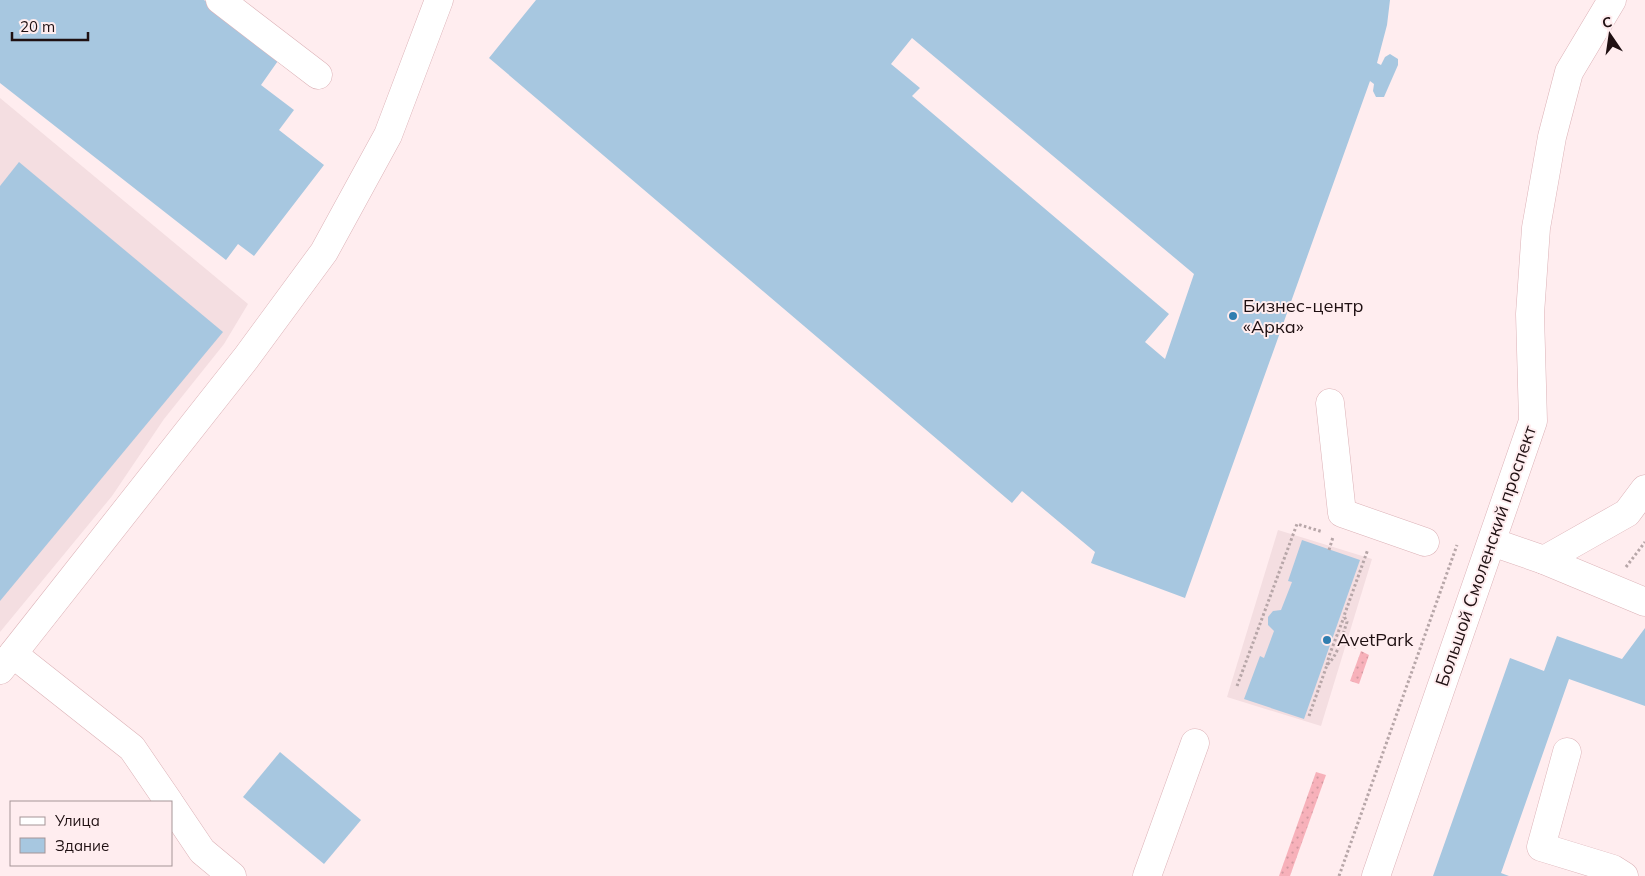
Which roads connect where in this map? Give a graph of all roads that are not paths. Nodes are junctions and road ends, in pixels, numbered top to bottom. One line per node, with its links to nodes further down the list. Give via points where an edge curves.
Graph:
1 (220, 0): 4 (street)
2 (439, 0): 11 (street, via 388,135 324,252 246,358)
3 (1600, 6): 8 (street, Большой Смоленский проспект, via 1569,72 1552,137 1536,228 1530,314 1533,420)
4 (318, 75)
5 (1330, 403): 7 (street, via 1342,513)
6 (1645, 489): 9 (street, via 1627,513)
7 (1425, 542)
8 (1492, 542): 9 (street); 18 (street, Большой Смоленский проспект)
9 (1544, 560): 10 (street)
10 (1645, 602)
11 (7, 662): 14 (street, via 132,748)
12 (1195, 743): 17 (street)
13 (1567, 752): 19 (street, via 1541,847 1613,869)
14 (168, 801)
15 (172, 807): 16 (street, via 202,851)
16 (232, 876)
17 (1147, 876)
18 (1376, 876)
19 (1624, 876)

